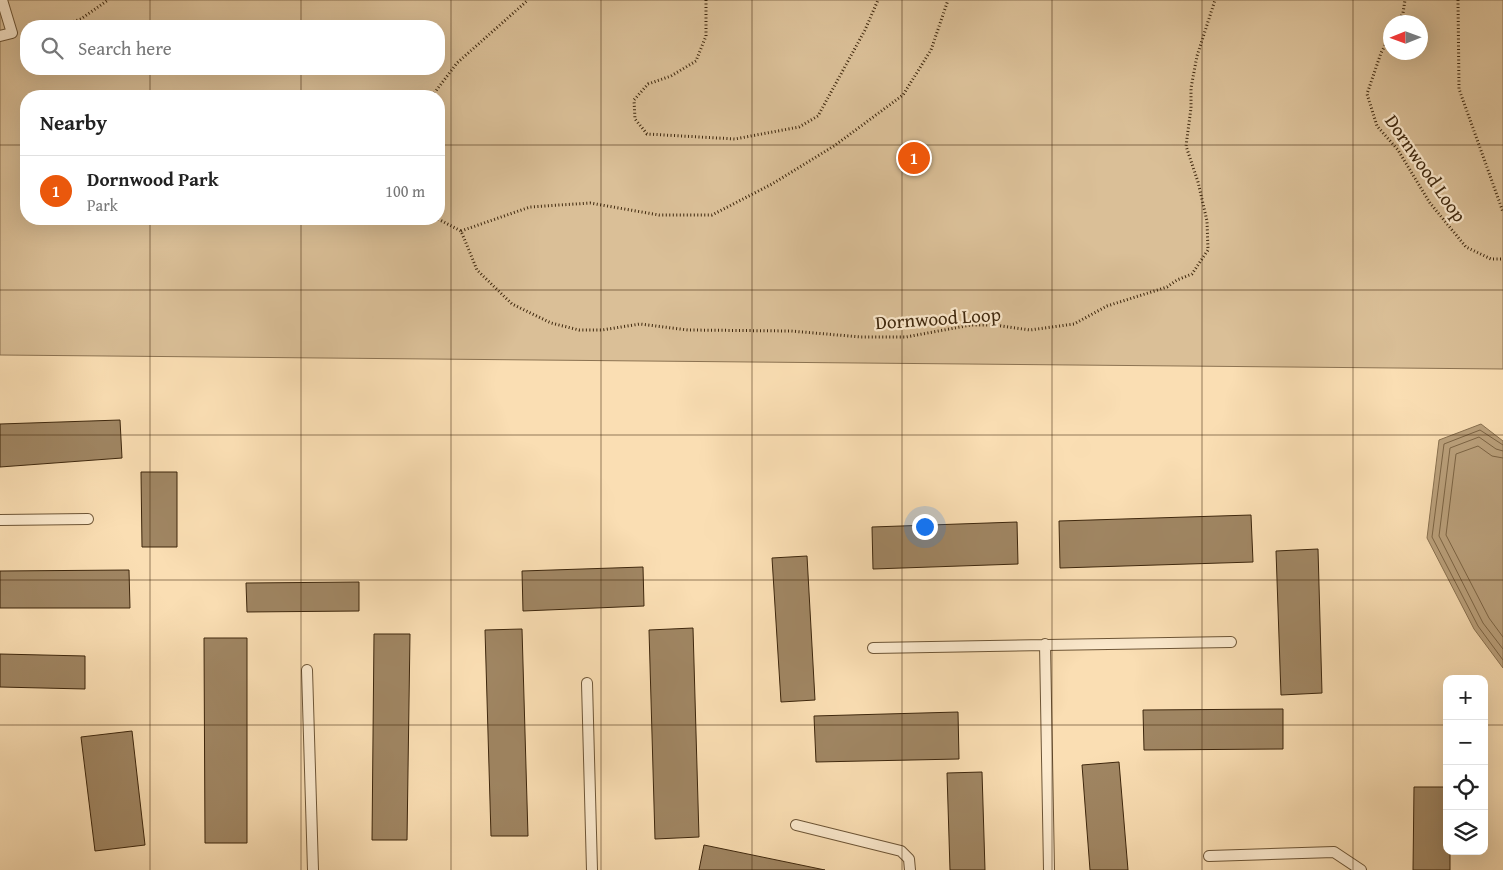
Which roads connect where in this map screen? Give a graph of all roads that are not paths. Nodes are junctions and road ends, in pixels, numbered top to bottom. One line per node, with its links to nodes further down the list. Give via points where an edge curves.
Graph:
1 (2, 0): 2 (lane, via 12,33)
2 (0, 36)
3 (88, 519): 4 (lane)
4 (0, 520)
5 (1231, 642): 6 (lane)
6 (1046, 644): 7 (lane); 15 (lane)
7 (873, 648)
8 (307, 670): 12 (lane)
9 (587, 683): 13 (lane)
10 (796, 825): 14 (lane, via 901,851 909,860)
11 (1209, 856): 16 (lane, via 1334,852)
12 (313, 870)
13 (592, 870)
14 (910, 870)
15 (1049, 870)
16 (1361, 870)

